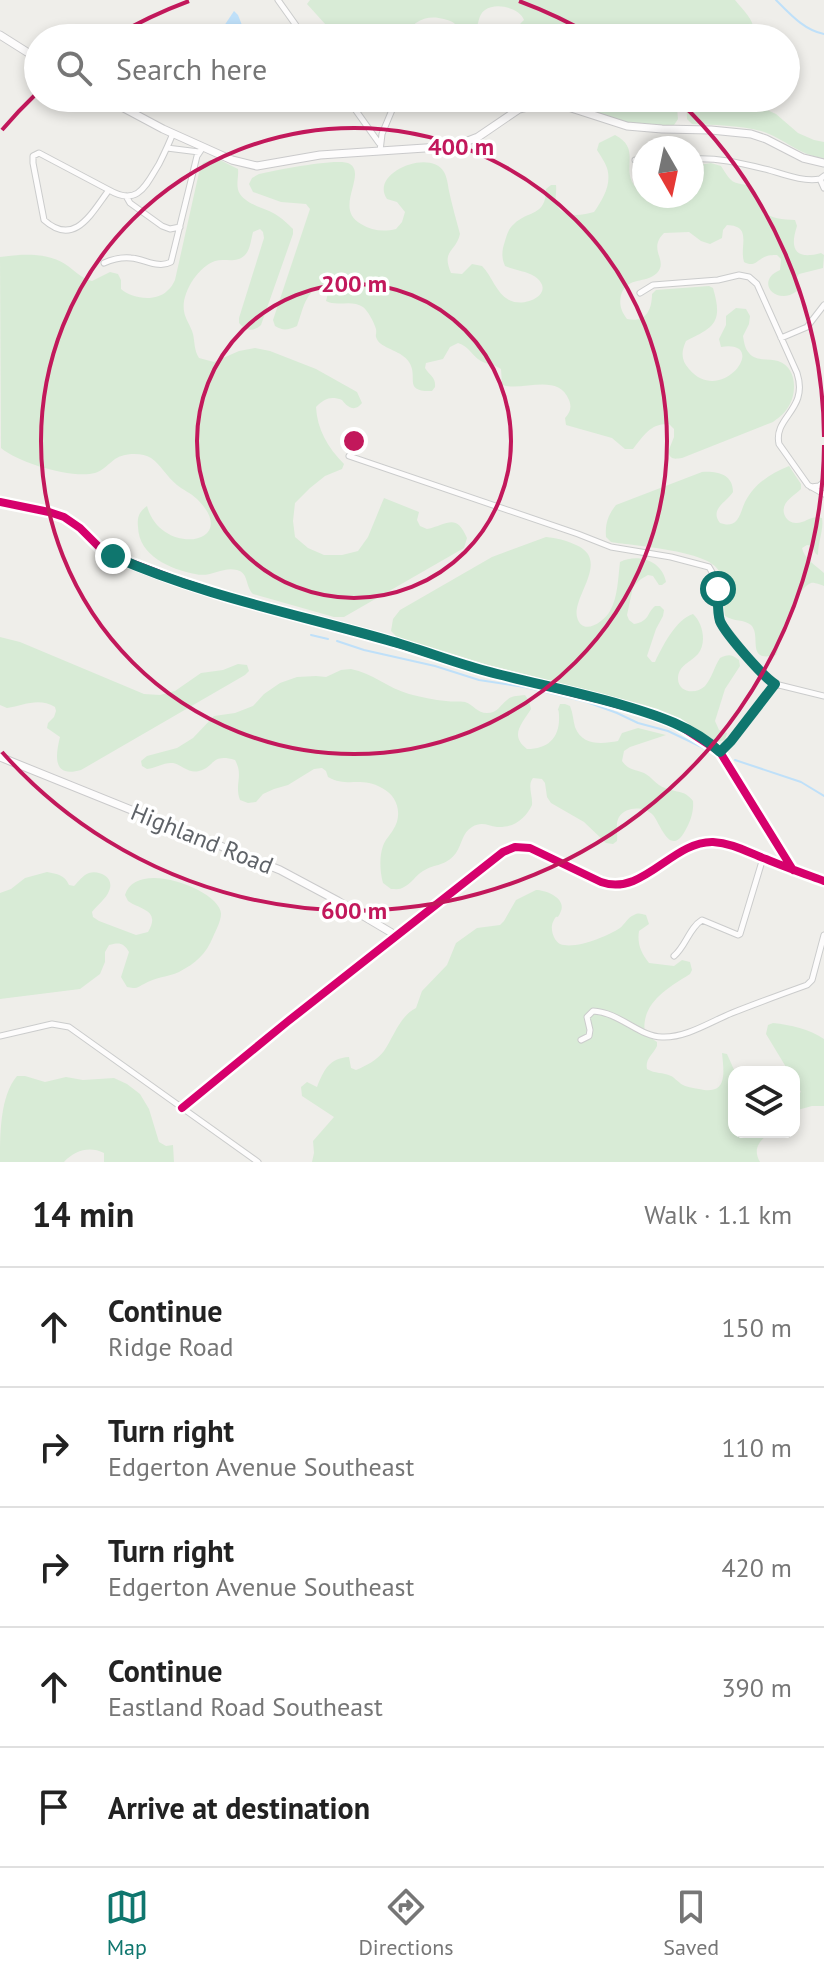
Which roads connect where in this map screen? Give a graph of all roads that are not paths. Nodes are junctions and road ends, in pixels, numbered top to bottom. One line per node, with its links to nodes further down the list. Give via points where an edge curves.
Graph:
1 (278, 0): 2 (street)
2 (295, 24)
3 (0, 35): 4 (street)
4 (24, 50)
5 (132, 112): 10 (street)
6 (356, 112): 12 (street)
7 (392, 112): 12 (street)
8 (515, 112): 12 (street, via 463,144)
9 (582, 112): 15 (street, via 627,126 751,134)
10 (173, 133): 11 (street); 13 (street)
11 (167, 148): 13 (street); 19 (street, via 144,189)
12 (380, 148): 13 (street, via 257,166)
13 (201, 149): 20 (street)
14 (704, 158): 16 (street)
15 (824, 163)
16 (822, 178): 17 (street)
17 (824, 188)
18 (109, 190): 18 (street, via 80,227 49,225 43,218 33,156 48,157); 19 (street)
19 (126, 196): 20 (street, via 162,226)
20 (180, 227): 21 (street, via 167,265 128,257)
21 (104, 263)
22 (640, 293): 24 (street, via 653,285 744,276 760,289)
23 (824, 305): 24 (street, via 807,327)
24 (781, 338): 27 (street, via 801,386 778,439)
25 (349, 456): 30 (street, via 604,546 709,567 716,579 723,626)
26 (824, 482): 27 (street)
27 (811, 487): 28 (street)
28 (824, 494)
29 (0, 502): 32 (street, via 64,517 105,552 153,572 485,671 655,715)
30 (775, 684): 31 (street); 32 (street)
31 (824, 696)
32 (720, 752): 35 (street)
33 (0, 757): 38 (street, Highland Road, via 280,870)
34 (763, 858): 35 (street); 38 (street, via 712,842 673,855 637,879 612,885 530,848 515,847); 39 (street, via 740,934 702,920)
35 (793, 870): 36 (street)
36 (824, 881)
37 (824, 935): 41 (street, via 807,985 668,1037 593,1011 587,1017 589,1036)
38 (397, 936): 42 (street)
39 (674, 956)
40 (0, 1036): 42 (street, via 65,1026)
41 (581, 1040)
42 (182, 1108): 43 (street)
43 (258, 1162)

